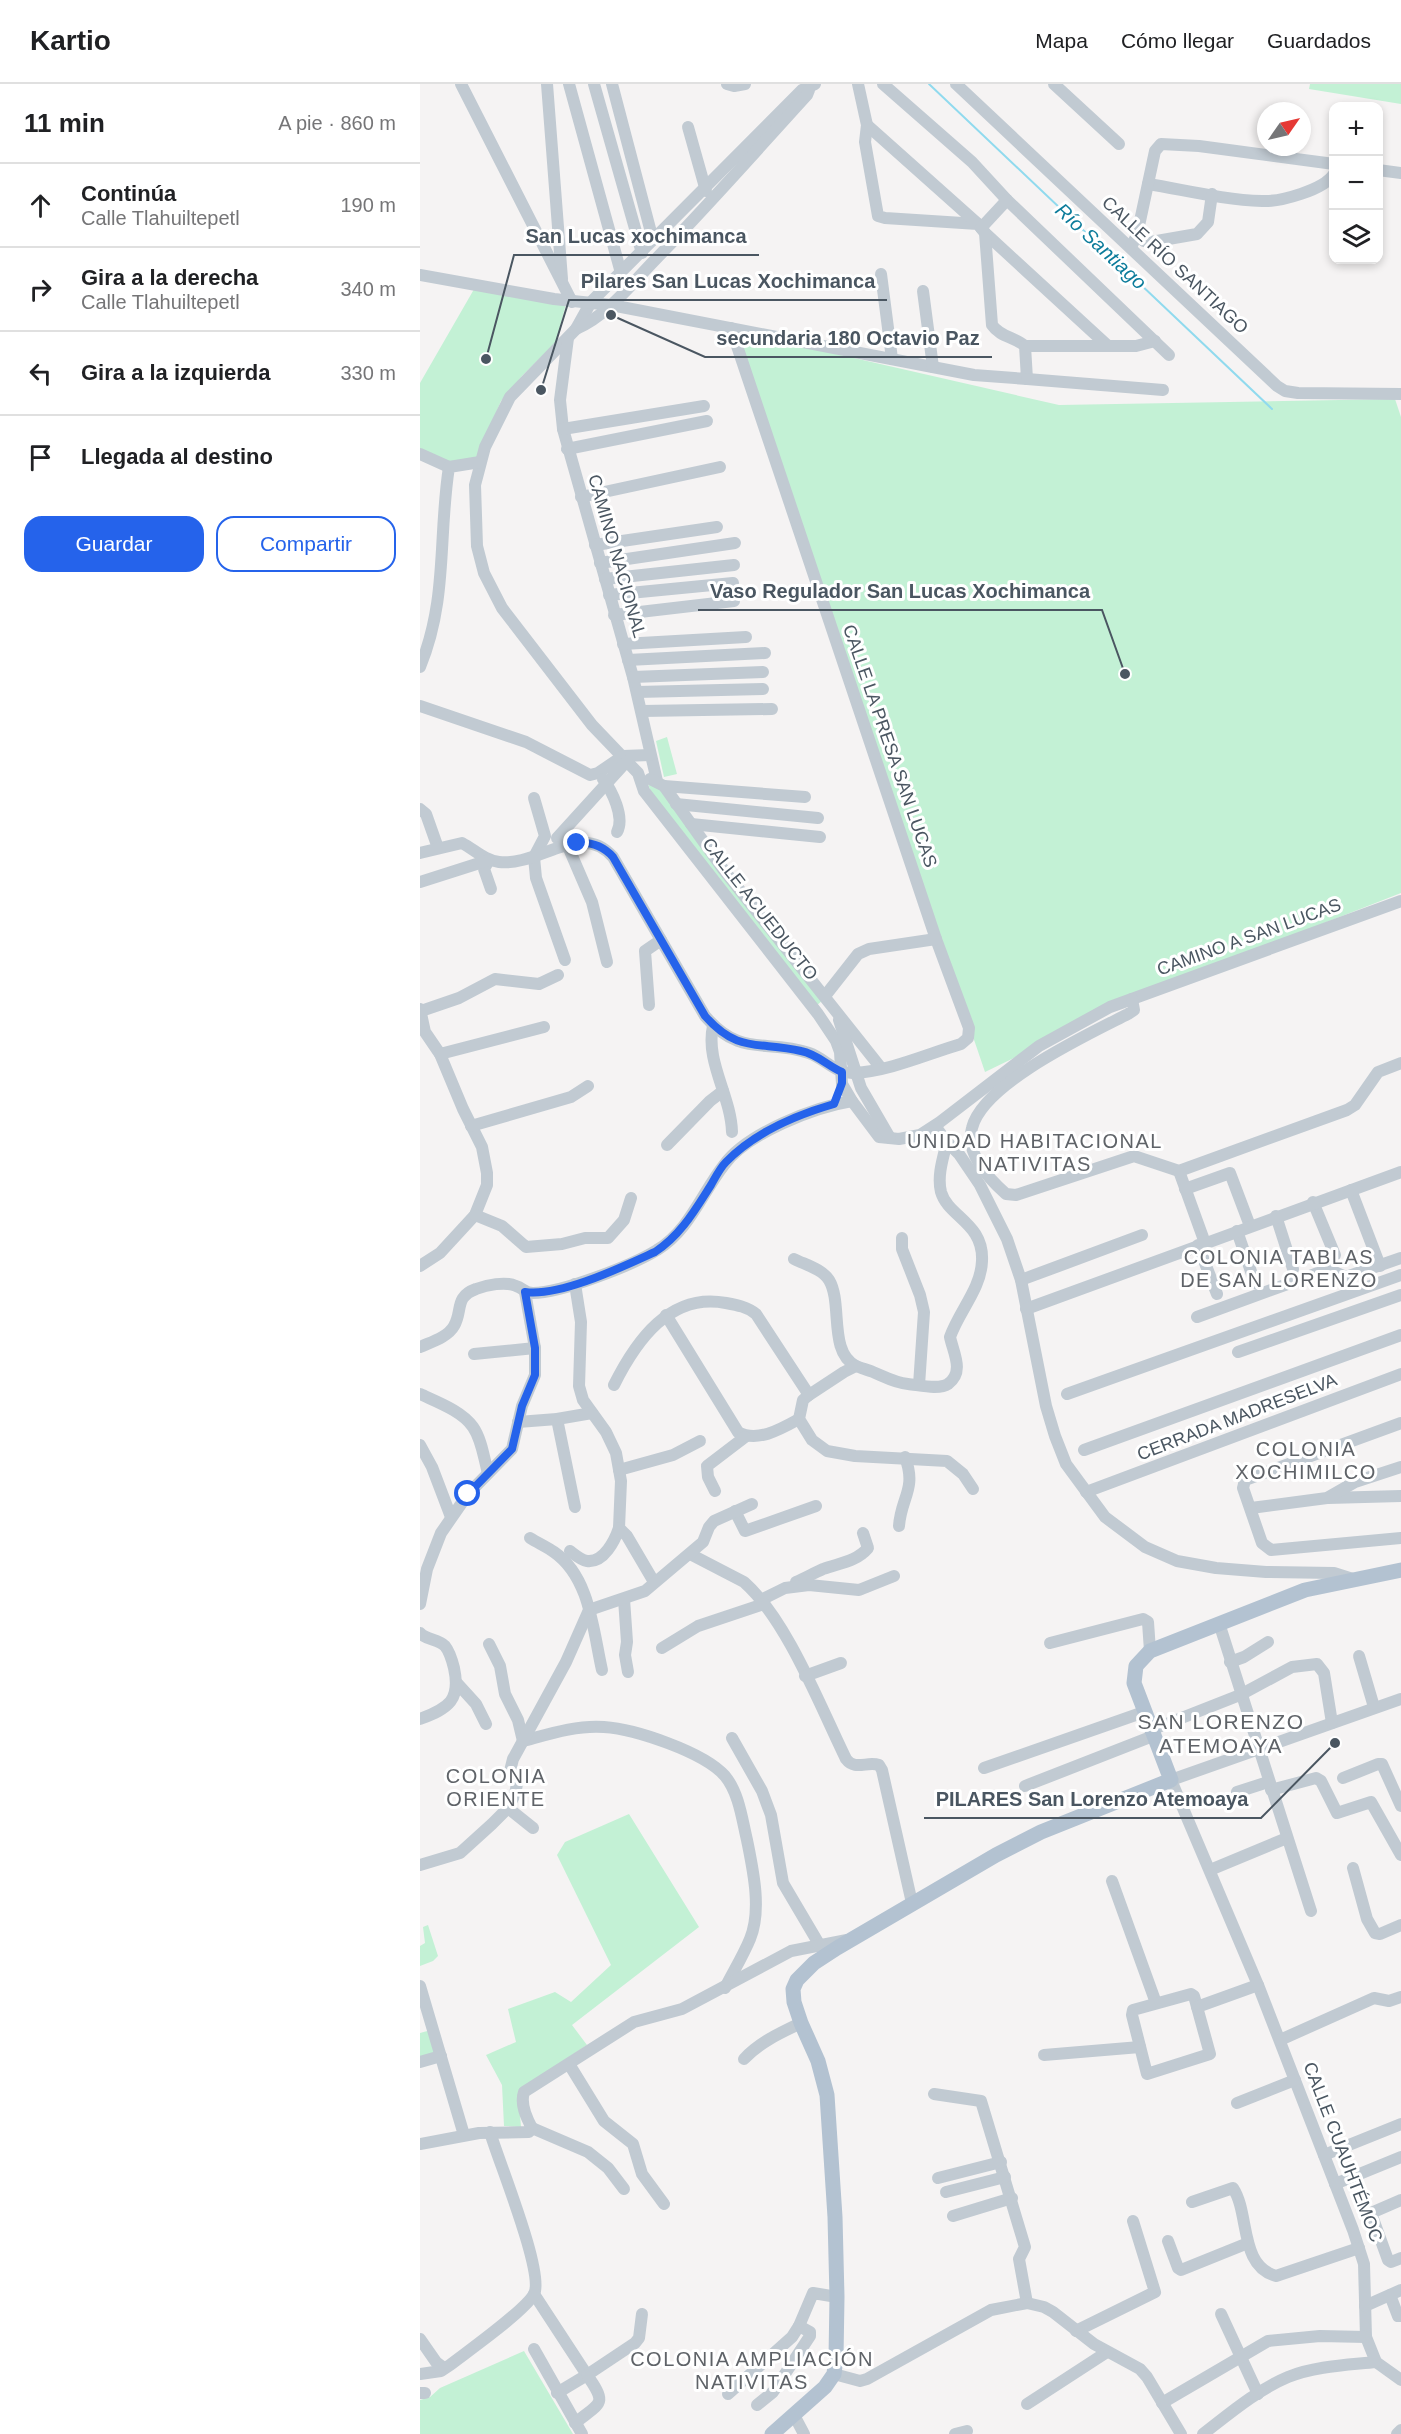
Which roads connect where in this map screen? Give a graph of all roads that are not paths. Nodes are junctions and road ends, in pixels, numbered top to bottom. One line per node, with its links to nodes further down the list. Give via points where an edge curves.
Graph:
1 (461, 84): 33 (street)
2 (547, 84): 33 (street)
3 (569, 84): 30 (street)
4 (594, 84): 29 (street)
5 (612, 84): 27 (street)
6 (727, 84): 7 (street)
7 (745, 84)
8 (858, 84): 13 (street)
9 (883, 84): 24 (street, via 972,162)
10 (956, 84): 28 (street, CALLE RÍO SANTIAGO)
11 (1054, 84): 15 (street)
12 (806, 88): 21 (street, CALLE ACUEDUCTO); 23 (street, CALLE ACUEDUCTO)
13 (867, 125): 25 (street); 25 (street, via 865,142 878,216)
14 (688, 127): 21 (street)
15 (1119, 144)
16 (1329, 163): 20 (street, via 1161,144 1155,151)
17 (1383, 171): 18 (street)
18 (1401, 173)
19 (1329, 180): 22 (street, via 1273,200)
20 (1148, 184): 22 (street); 26 (street)
21 (703, 188): 23 (street); 27 (street, CALLE ACUEDUCTO)
22 (1212, 194): 26 (street, via 1208,222 1197,234 1151,242)
23 (711, 200): 37 (street, CALLE ACUEDUCTO)
24 (1006, 200): 25 (street); 40 (street)
25 (982, 228): 41 (street, via 992,325); 42 (street)
26 (1137, 235): 28 (street)
27 (653, 240): 29 (street, CALLE ACUEDUCTO)
28 (1131, 248): 48 (street, CALLE RÍO SANTIAGO, via 1276,386 1298,393)
29 (642, 253): 30 (street, CALLE ACUEDUCTO)
30 (621, 273): 36 (street, CALLE ACUEDUCTO)
31 (881, 274): 44 (street)
32 (420, 275): 35 (street)
33 (563, 286): 35 (street)
34 (924, 291): 45 (street)
35 (572, 302): 36 (street)
36 (591, 302): 37 (street); 39 (street, CALLE ACUEDUCTO)
37 (611, 305): 38 (street); 39 (street, CALLE ACUEDUCTO)
38 (731, 328): 44 (street); 102 (street, CALLE LA PRESA SAN LUCAS)
39 (572, 333): 51 (street, CAMINO NACIONAL, via 560,400); 54 (street, CALLE ACUEDUCTO, via 510,397)
40 (1155, 341): 42 (street); 43 (street)
41 (1025, 346): 42 (street); 46 (street)
42 (1108, 346)
43 (1169, 355)
44 (892, 359): 45 (street)
45 (933, 367): 46 (street)
46 (1027, 379): 47 (street)
47 (1163, 390)
48 (1401, 394)
49 (704, 406): 51 (street)
50 (707, 421): 52 (street)
51 (563, 429): 52 (street, CAMINO NACIONAL)
52 (567, 449): 57 (street, CAMINO NACIONAL)
53 (420, 454): 55 (street)
54 (480, 462): 55 (street); 81 (street, CALLE ACUEDUCTO, via 475,518 484,573 502,608 528,644 592,726)
55 (449, 467): 72 (street, via 440,590 431,640)
56 (720, 467): 57 (street)
57 (581, 497): 60 (street, CAMINO NACIONAL)
58 (717, 527): 60 (street)
59 (735, 543): 61 (street)
60 (595, 544): 61 (street, CAMINO NACIONAL)
61 (600, 563): 63 (street, CAMINO NACIONAL)
62 (734, 565): 63 (street)
63 (605, 579): 65 (street, CAMINO NACIONAL)
64 (733, 583): 65 (street)
65 (609, 595): 67 (street, CAMINO NACIONAL)
66 (734, 601): 67 (street)
67 (614, 615): 69 (street, CAMINO NACIONAL)
68 (746, 637): 69 (street)
69 (623, 644): 71 (street, CAMINO NACIONAL)
70 (765, 653): 71 (street)
71 (628, 660): 74 (street, CAMINO NACIONAL)
72 (420, 667)
73 (763, 672): 74 (street)
74 (633, 677): 76 (street, CAMINO NACIONAL)
75 (763, 689): 76 (street)
76 (637, 692): 79 (street, CAMINO NACIONAL)
77 (420, 706): 82 (street, via 526,742 584,774)
78 (772, 709): 79 (street)
79 (642, 711): 80 (street, CAMINO NACIONAL)
80 (651, 755): 81 (street); 85 (street, CAMINO NACIONAL)
81 (625, 758): 82 (street); 83 (street, CALLE ACUEDUCTO); 84 (street)
82 (598, 773): 84 (street)
83 (638, 773): 85 (street, CALLE ACUEDUCTO); 111 (street, CALLE ACUEDUCTO, via 644,791)
84 (606, 784): 92 (street, via 620,816); 94 (street)
85 (660, 784): 86 (street); 88 (street, CALLE ACUEDUCTO)
86 (805, 797)
87 (534, 798): 97 (street, via 545,836)
88 (676, 804): 90 (street); 91 (street, CALLE ACUEDUCTO)
89 (420, 809): 95 (street, via 426,814)
90 (818, 818)
91 (691, 824): 93 (street); 108 (street, CALLE ACUEDUCTO)
92 (617, 832)
93 (820, 837)
94 (562, 841): 97 (street); 103 (street, via 585,842 608,852); 105 (street, via 592,902)
95 (438, 848): 96 (street); 98 (street, via 462,843)
96 (420, 853)
97 (534, 857): 98 (street, via 501,863); 104 (street, via 536,878)
98 (489, 860): 99 (street); 100 (street, via 484,869)
99 (420, 882)
100 (491, 889)
101 (1401, 901): 107 (street, CAMINO A SAN LUCAS)
102 (936, 939): 108 (street, via 858,954); 116 (street, CALLE LA PRESA SAN LUCAS, via 969,1028 968,1038 961,1044)
103 (661, 940): 109 (street, via 645,951); 112 (street)
104 (565, 960)
105 (607, 962)
106 (558, 975): 110 (street, via 539,984 495,979 459,998)
107 (1132, 999): 125 (street, CAMINO A SAN LUCAS, via 1040,1046); 130 (street, via 1134,1010 1056,1052 999,1092 980,1112 972,1128 974,1154 986,1173 1010,1195 1134,1156)
108 (829, 1002): 111 (street); 116 (street, CALLE ACUEDUCTO); 117 (street, CALLE ACUEDUCTO)
109 (649, 1005)
110 (420, 1010): 114 (street, via 425,1032)
111 (818, 1014): 118 (street, CALLE ACUEDUCTO, via 836,1041)
112 (713, 1026): 118 (street, via 744,1044 813,1054); 120 (street, via 710,1040)
113 (544, 1027): 114 (street)
114 (440, 1054): 124 (street)
115 (1401, 1063): 130 (street, via 1378,1072 1355,1105 1347,1110)
116 (881, 1068): 117 (street)
117 (855, 1073): 118 (street); 123 (street, CALLE ACUEDUCTO)
118 (842, 1078): 121 (street); 122 (street)
119 (588, 1086): 124 (street, via 571,1097)
120 (723, 1091): 126 (street, via 732,1118); 129 (street)
121 (852, 1101): 122 (street); 123 (street)
122 (834, 1104): 152 (street, via 798,1115 725,1163 688,1220 666,1244)
123 (867, 1110): 127 (street, CALLE ACUEDUCTO)
124 (471, 1126): 136 (street, via 485,1155 487,1185)
125 (935, 1126): 127 (street, CAMINO A SAN LUCAS, via 920,1135); 128 (street)
126 (732, 1132)
127 (890, 1138)
128 (947, 1142): 150 (street, via 980,1185 1007,1239); 167 (street, via 940,1189 973,1229 982,1261 977,1283 950,1337 956,1373 946,1385)
129 (667, 1145)
130 (1179, 1171): 132 (street)
131 (1401, 1172): 133 (street)
132 (1185, 1189): 138 (street, via 1230,1173); 142 (street)
133 (1351, 1190): 135 (street); 147 (street)
134 (631, 1198): 136 (street, via 624,1220 608,1238 562,1244 526,1247 502,1226)
135 (1313, 1202): 137 (street); 143 (street)
136 (475, 1215): 146 (street, via 440,1253)
137 (1276, 1216): 138 (street); 148 (street)
138 (1250, 1226): 139 (street)
139 (1237, 1231): 142 (street); 151 (street)
140 (1142, 1235): 150 (street)
141 (902, 1238): 167 (street, via 902,1249 924,1312)
142 (1201, 1244): 154 (street); 156 (street)
143 (1335, 1255)
144 (1401, 1258): 147 (street)
145 (794, 1260): 164 (street, via 819,1270 829,1280 838,1338)
146 (420, 1266)
147 (1380, 1266): 158 (street, via 1346,1277 1330,1270 1318,1273)
148 (1293, 1269)
149 (1401, 1275): 169 (street)
150 (1021, 1280): 156 (street)
151 (1254, 1283)
152 (575, 1284): 153 (street); 171 (street, via 581,1322 579,1386)
153 (525, 1292): 160 (street, via 509,1285 470,1291 459,1304 450,1331); 161 (street)
154 (1217, 1294)
155 (1401, 1295): 162 (street)
156 (1026, 1309): 186 (street, via 1054,1436 1066,1464)
157 (666, 1315): 166 (street, via 646,1335); 170 (street, via 681,1306 707,1301 752,1310); 176 (street, via 729,1421)
158 (1197, 1317)
159 (1401, 1335): 179 (street)
160 (420, 1347)
161 (535, 1348): 163 (street); 174 (street, via 535,1375)
162 (1238, 1352)
163 (474, 1354)
164 (856, 1366): 167 (street, via 902,1384); 170 (street)
165 (1401, 1374): 186 (street, CERRADA MADRESELVA)
166 (614, 1385)
167 (919, 1385)
168 (420, 1394): 183 (street, via 473,1426)
169 (1067, 1394)
170 (809, 1395): 173 (street, via 803,1400)
171 (592, 1413): 172 (street); 182 (street, via 612,1442)
172 (556, 1419): 174 (street); 191 (street)
173 (799, 1419): 176 (street, via 770,1433); 180 (street, via 812,1440 827,1451)
174 (518, 1422): 183 (street, via 512,1449)
175 (1401, 1423): 192 (street, via 1245,1480 1243,1488)
176 (745, 1437): 185 (street, via 707,1466)
177 (700, 1441): 182 (street, via 673,1455)
178 (420, 1445): 194 (street)
179 (1083, 1450)
180 (906, 1457): 184 (street, via 946,1461 963,1474); 195 (street, via 911,1485)
181 (1401, 1467): 188 (street, via 1355,1482)
182 (619, 1470): 196 (street)
183 (488, 1473): 194 (street)
184 (973, 1489)
185 (715, 1491)
186 (1086, 1492): 204 (street, via 1131,1539 1177,1561 1266,1572 1334,1573)
187 (1401, 1496): 188 (street)
188 (1327, 1498): 192 (street)
189 (752, 1504): 193 (street)
190 (816, 1506): 193 (street, via 745,1531)
191 (575, 1507)
192 (1251, 1508): 199 (street, via 1262,1543 1271,1550)
193 (735, 1511): 201 (street, via 714,1521 703,1542)
194 (451, 1517): 209 (street, via 432,1550)
195 (898, 1526)
196 (619, 1528): 200 (street, via 612,1545 593,1560 585,1561); 205 (street)
197 (863, 1533): 206 (street, via 868,1548 864,1553)
198 (530, 1538): 210 (street, via 556,1553 575,1575)
199 (1401, 1538)
200 (570, 1551)
201 (690, 1554): 205 (street); 208 (street, via 744,1582)
202 (1401, 1570): 204 (main road)
203 (894, 1576): 206 (street, via 859,1590 809,1584)
204 (1356, 1580): 211 (main road, via 1305,1590)
205 (654, 1582): 207 (street, via 639,1594)
206 (784, 1588): 208 (street)
207 (624, 1599): 210 (street); 222 (street)
208 (762, 1602): 216 (street, via 698,1626); 223 (street)
209 (420, 1604)
210 (589, 1610): 221 (street); 234 (street)
211 (1219, 1623): 217 (main road); 219 (street)
212 (420, 1633): 224 (street, via 443,1644 453,1662)
213 (1050, 1642): 217 (street, via 1146,1620)
214 (1268, 1642): 219 (street)
215 (489, 1644): 234 (street, via 500,1666 505,1694)
216 (662, 1648)
217 (1150, 1651): 228 (main road, CALLE CUAUHTÉMOC, via 1138,1662 1133,1676)
218 (1359, 1656): 227 (street)
219 (1230, 1662): 225 (street)
220 (841, 1663): 223 (street)
221 (602, 1670)
222 (628, 1672)
223 (806, 1676): 251 (street, via 850,1764 874,1764 882,1770)
224 (456, 1682): 229 (street, via 454,1696 446,1707); 231 (street, via 477,1704)
225 (1240, 1695): 230 (street, via 1292,1667 1317,1664 1324,1673); 232 (street); 235 (street)
226 (1401, 1699): 227 (street)
227 (1374, 1707): 230 (street)
228 (1144, 1712): 232 (main road, CALLE CUAUHTÉMOC); 236 (street)
229 (420, 1719)
230 (1332, 1723): 235 (street)
231 (486, 1724)
232 (1152, 1733): 238 (main road, CALLE CUAUHTÉMOC); 239 (street)
233 (732, 1738): 255 (street, via 771,1815 783,1883)
234 (523, 1741): 243 (street, via 510,1771 517,1784); 257 (street, via 582,1727 625,1730 690,1752 725,1776 740,1810 755,1903 750,1938)
235 (1258, 1748): 238 (street); 240 (street)
236 (984, 1768)
237 (1342, 1778): 242 (street, via 1382,1764)
238 (1171, 1780): 249 (street, CALLE CUAUHTÉMOC); 251 (main road, via 1041,1832)
239 (1025, 1786)
240 (1270, 1786): 241 (street); 245 (street); 246 (street, via 1316,1778 1337,1813 1371,1802)
241 (1236, 1792)
242 (1401, 1806)
243 (508, 1808): 244 (street); 247 (street, via 460,1853)
244 (533, 1828)
245 (1287, 1838): 249 (street); 252 (street)
246 (1401, 1855)
247 (420, 1865)
248 (1353, 1868): 253 (street, via 1367,1919 1375,1933)
249 (1210, 1870): 256 (street, CALLE CUAUHTÉMOC)
250 (1112, 1881): 260 (street)
251 (912, 1904): 254 (main road)
252 (1311, 1911)
253 (1401, 1925)
254 (852, 1939): 255 (street); 262 (main road, via 814,1963 797,1980 794,2002)
255 (819, 1944): 257 (street, via 792,1951)
256 (1258, 1985): 261 (street); 263 (street, CALLE CUAUHTÉMOC)
257 (724, 1988): 269 (street, via 682,2009 625,2026)
258 (421, 1993): 266 (street)
259 (1401, 1996): 263 (street, via 1389,2001 1374,1998)
260 (1156, 2003): 261 (street, via 1191,1994); 264 (street, via 1132,2012)
261 (1197, 2007): 264 (street, via 1209,2056 1150,2074 1145,2072)
262 (801, 2023): 267 (street, via 766,2040); 299 (main road, via 818,2061 827,2095)
263 (1280, 2040): 270 (street, CALLE CUAUHTÉMOC)
264 (1140, 2047): 265 (street)
265 (1044, 2055)
266 (441, 2056): 268 (street); 276 (street)
267 (744, 2059)
268 (420, 2062)
269 (569, 2064): 274 (street, via 524,2092 525,2112); 289 (street, via 604,2121 633,2144 642,2174)
270 (1295, 2080): 272 (street); 278 (street, CALLE CUAUHTÉMOC)
271 (934, 2094): 280 (street, via 981,2101)
272 (1237, 2103)
273 (1401, 2124): 278 (street)
274 (532, 2128): 275 (street, via 525,2133); 284 (street, via 588,2152 608,2168)
275 (490, 2132): 276 (street); 298 (street, via 530,2248 537,2287)
276 (464, 2135): 277 (street)
277 (420, 2144)
278 (1324, 2155): 283 (street, CALLE CUAUHTÉMOC)
279 (1401, 2157): 283 (street)
280 (1001, 2162): 281 (street); 282 (street)
281 (1005, 2177): 285 (street); 286 (street)
282 (939, 2178)
283 (1335, 2184): 295 (street, CALLE CUAUHTÉMOC)
284 (624, 2189)
285 (946, 2192)
286 (1012, 2198): 290 (street); 300 (street, via 1025,2247 1019,2259)
287 (1401, 2200): 292 (street, via 1371,2213)
288 (1192, 2202): 294 (street, via 1233,2188)
289 (664, 2204)
290 (953, 2216)
291 (1133, 2221): 306 (street, via 1155,2292)
292 (1379, 2237): 295 (street); 296 (street, via 1388,2260)
293 (1168, 2241): 294 (street, via 1181,2270)
294 (1248, 2243): 295 (street, via 1255,2262 1276,2276)
295 (1358, 2246): 301 (street, CALLE CUAUHTÉMOC, via 1364,2264)
296 (1401, 2258)
297 (1396, 2293): 301 (street); 304 (street)
298 (534, 2294): 313 (street, via 529,2302); 316 (street)
299 (837, 2297): 305 (street, via 813,2293); 315 (main road)
300 (1027, 2303): 306 (street, via 1044,2307); 315 (street, via 992,2310 867,2379 860,2381)
301 (1365, 2306): 307 (street, CALLE CUAUHTÉMOC)
302 (642, 2314): 316 (street, via 635,2343)
303 (1221, 2314): 311 (street)
304 (1401, 2316)
305 (799, 2326): 319 (street, via 792,2337); 323 (street, via 810,2336 773,2392)
306 (1076, 2331): 310 (street)
307 (1366, 2337): 311 (street, via 1268,2341); 312 (street, CALLE CUAUHTÉMOC)
308 (420, 2339): 313 (street)
309 (534, 2349): 318 (street)
310 (1107, 2352): 321 (street, via 1140,2369); 322 (street)
311 (1241, 2358): 320 (street); 321 (street)
312 (1376, 2362): 317 (street); 320 (street, via 1296,2374)
313 (444, 2368): 314 (street)
314 (420, 2374)
315 (834, 2374): 324 (main road)
316 (587, 2375): 318 (street); 325 (street, via 601,2399)
317 (1400, 2379)
318 (557, 2393): 325 (street)
319 (728, 2394)
320 (1258, 2394): 331 (street)
321 (1162, 2403): 330 (street)
322 (1027, 2404)
323 (756, 2405)
324 (794, 2415): 328 (main road); 329 (street)
325 (575, 2422): 327 (street)
326 (1401, 2430): 332 (street)
327 (582, 2434)
328 (772, 2434)
329 (804, 2434)
330 (1181, 2434)
331 (1203, 2434)
332 (1396, 2434)

